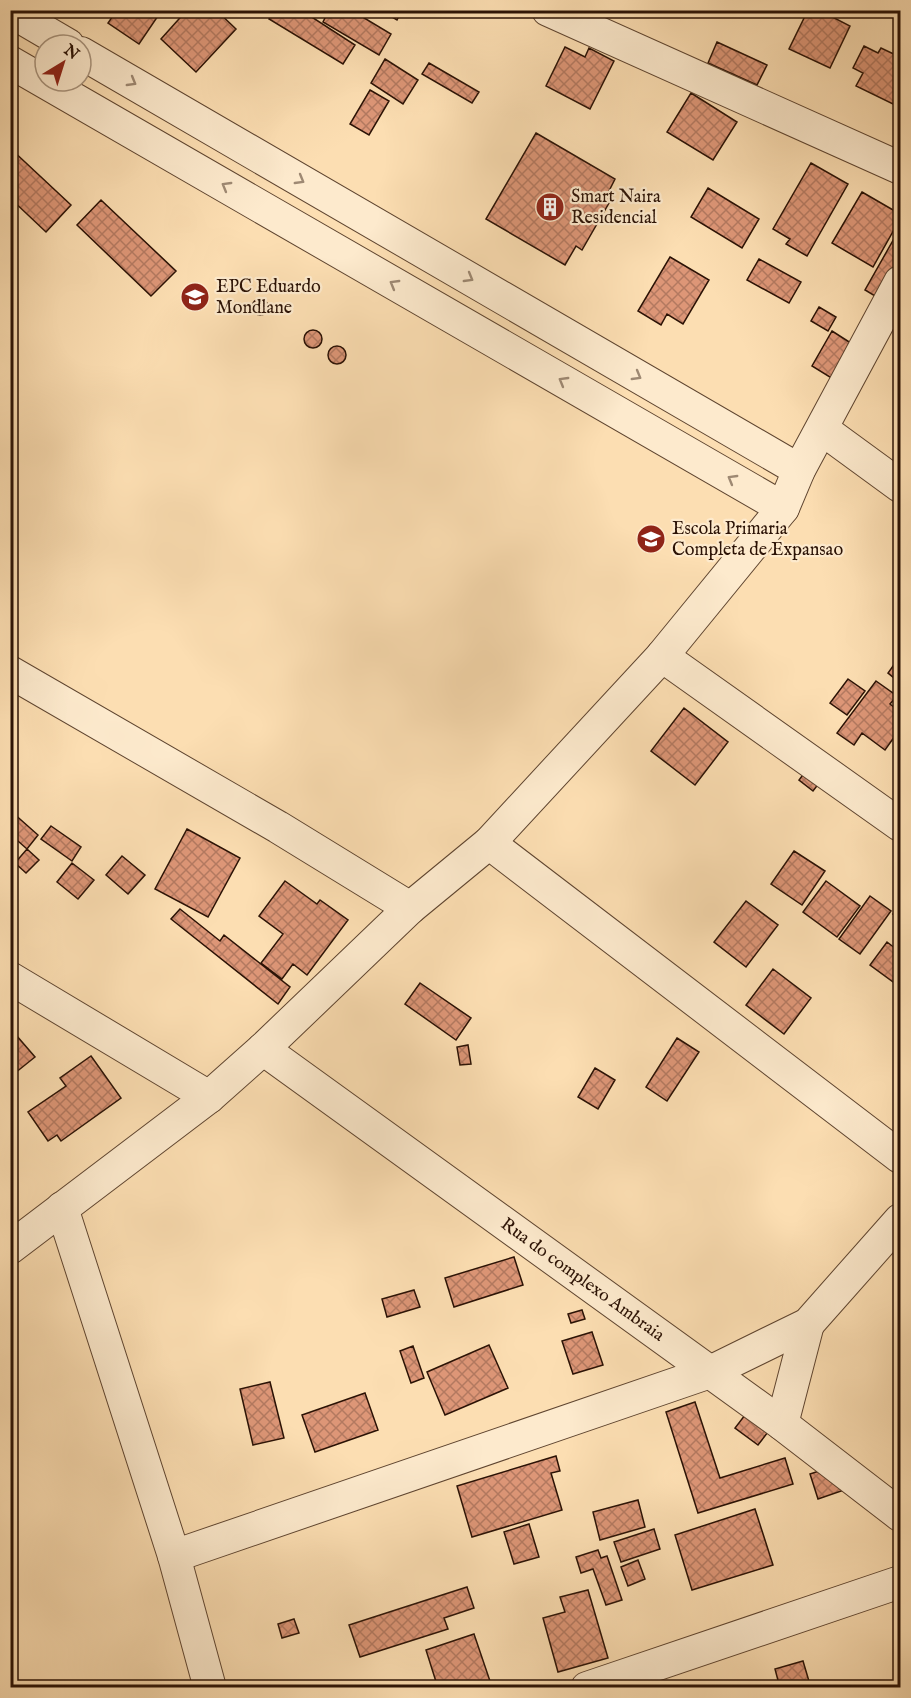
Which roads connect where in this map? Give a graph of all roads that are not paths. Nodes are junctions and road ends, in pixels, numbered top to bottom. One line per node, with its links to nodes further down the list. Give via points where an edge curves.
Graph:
1 (548, 10): 6 (street)
2 (10, 12): 3 (street)
3 (47, 33)
4 (93, 59): 9 (street, one-way to 9)
5 (10, 62): 11 (street, one-way to 5)
6 (900, 168)
7 (900, 282): 8 (street)
8 (822, 429): 9 (street); 10 (street)
9 (799, 470): 11 (street)
10 (900, 486)
11 (783, 508): 12 (street)
12 (662, 656): 14 (street); 15 (street)
13 (10, 672): 16 (street)
14 (900, 825)
15 (489, 843): 16 (street); 20 (street)
16 (410, 908): 18 (street)
17 (10, 978): 19 (street)
18 (263, 1049): 19 (street); 25 (street, Rua do complexo Ambraia)
19 (209, 1097): 21 (street)
20 (900, 1157)
21 (63, 1208): 23 (street); 28 (street)
22 (900, 1220): 24 (street)
23 (10, 1248)
24 (808, 1324): 25 (street); 26 (street)
25 (710, 1372): 26 (street, Rua do complexo Ambraia); 28 (street)
26 (782, 1424): 27 (street, Rua do complexo Ambraia)
27 (900, 1515)
28 (174, 1556): 30 (street)
29 (900, 1582): 31 (street)
30 (210, 1688)
31 (587, 1688)

